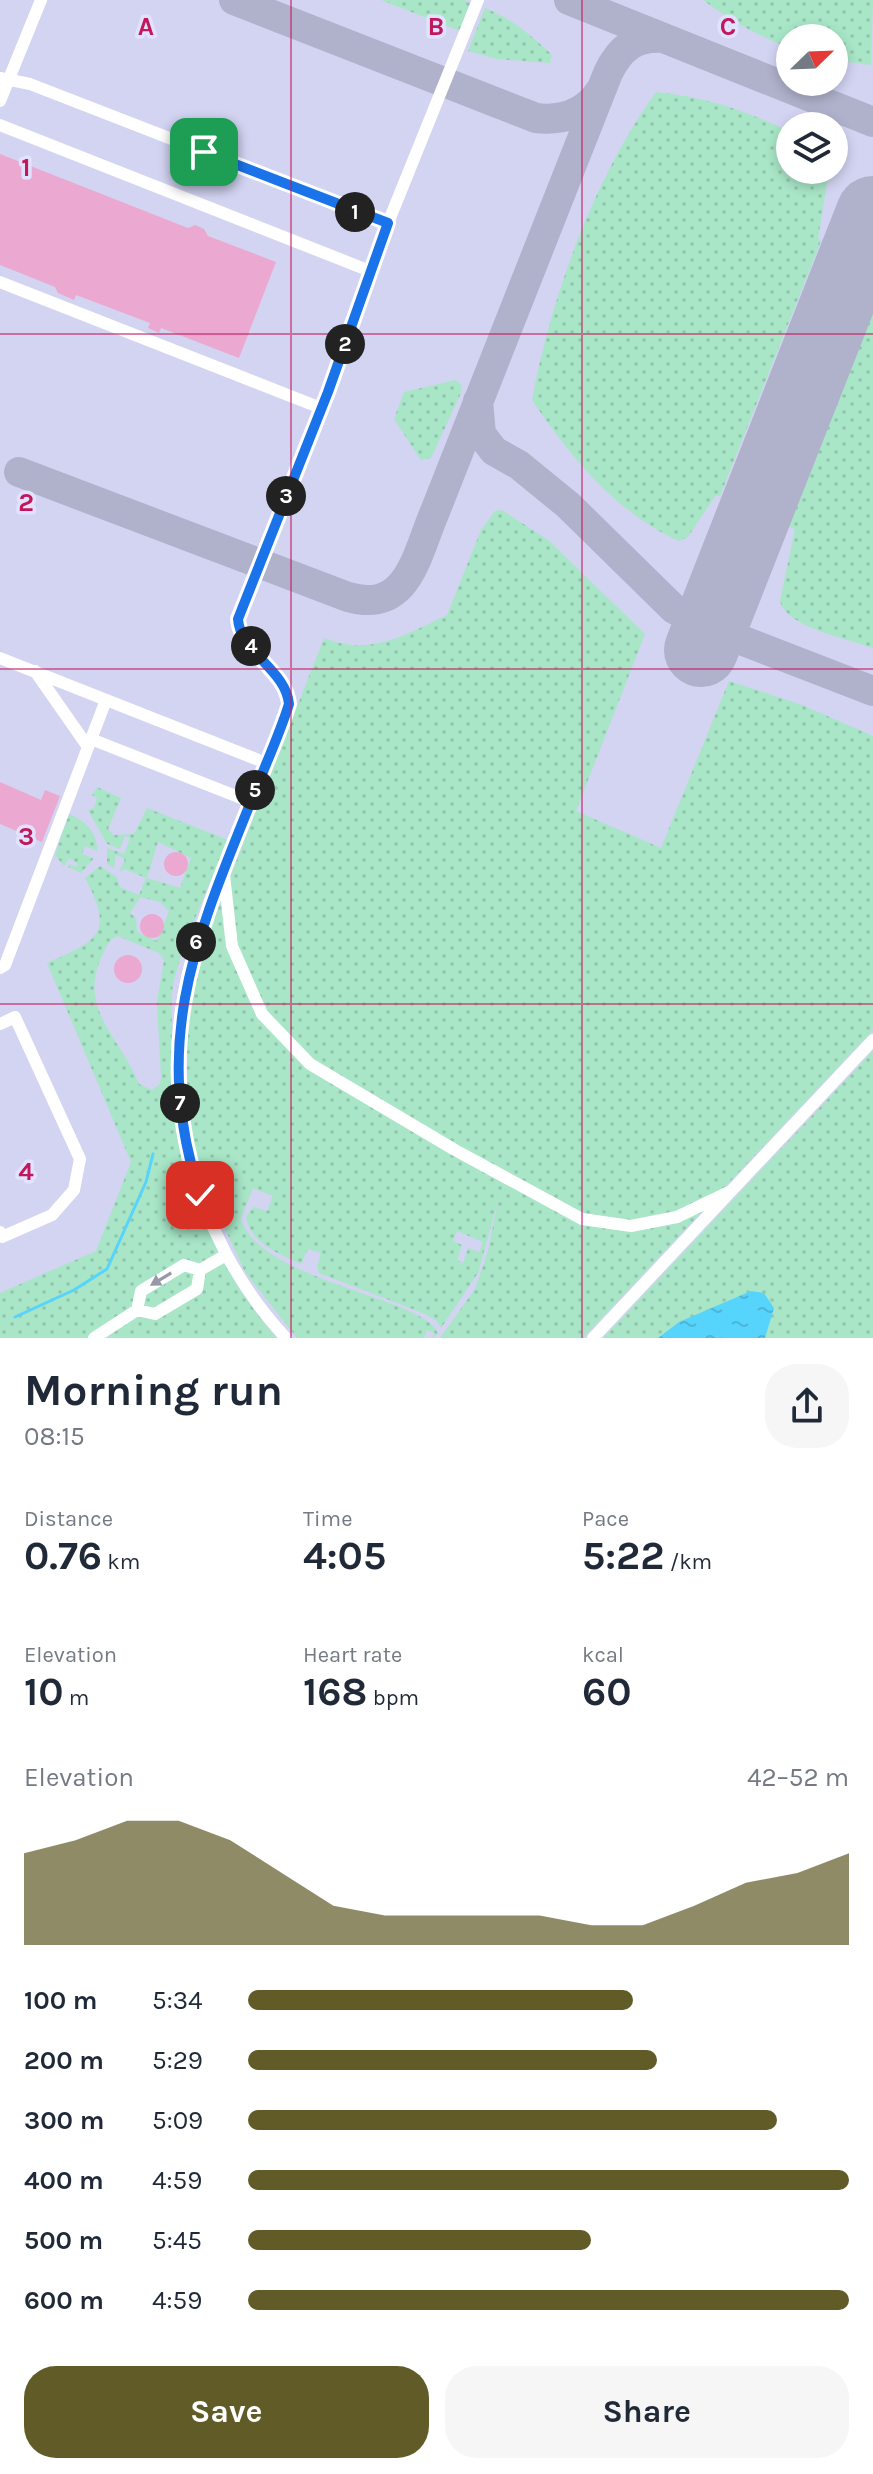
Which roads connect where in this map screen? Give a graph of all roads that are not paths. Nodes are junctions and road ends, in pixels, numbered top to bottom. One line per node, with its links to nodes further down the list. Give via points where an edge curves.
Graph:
1 (41, 0): 3 (lane)
2 (478, 0): 6 (lane)
3 (4, 78): 4 (lane); 6 (lane)
4 (0, 101)
5 (0, 125): 7 (lane)
6 (388, 223): 7 (lane)
7 (370, 271): 9 (lane)
8 (1, 285): 9 (lane)
9 (321, 408): 14 (lane, via 238,619 242,635 289,698)
10 (0, 658): 11 (lane)
11 (35, 671): 12 (lane); 13 (lane)
12 (106, 700): 13 (lane); 14 (lane)
13 (90, 743): 15 (lane); 17 (lane)
14 (266, 763): 15 (lane)
15 (251, 802): 16 (lane)
16 (223, 871): 20 (lane, via 232,946 262,1014 310,1064 582,1219 631,1226 677,1217); 22 (lane, via 190,964 178,1054 191,1167)
17 (0, 968)
18 (0, 1024): 21 (lane, via 15,1017 80,1159 74,1190 52,1215 2,1237)
19 (873, 1040): 20 (lane)
20 (731, 1191): 27 (lane)
21 (0, 1232)
22 (226, 1255): 23 (lane); 26 (lane)
23 (200, 1270): 24 (lane, one-way to 24, via 184,1265 141,1291); 24 (lane, via 197,1289 155,1314)
24 (137, 1310): 25 (lane)
25 (94, 1338)
26 (286, 1338)
27 (593, 1338)

